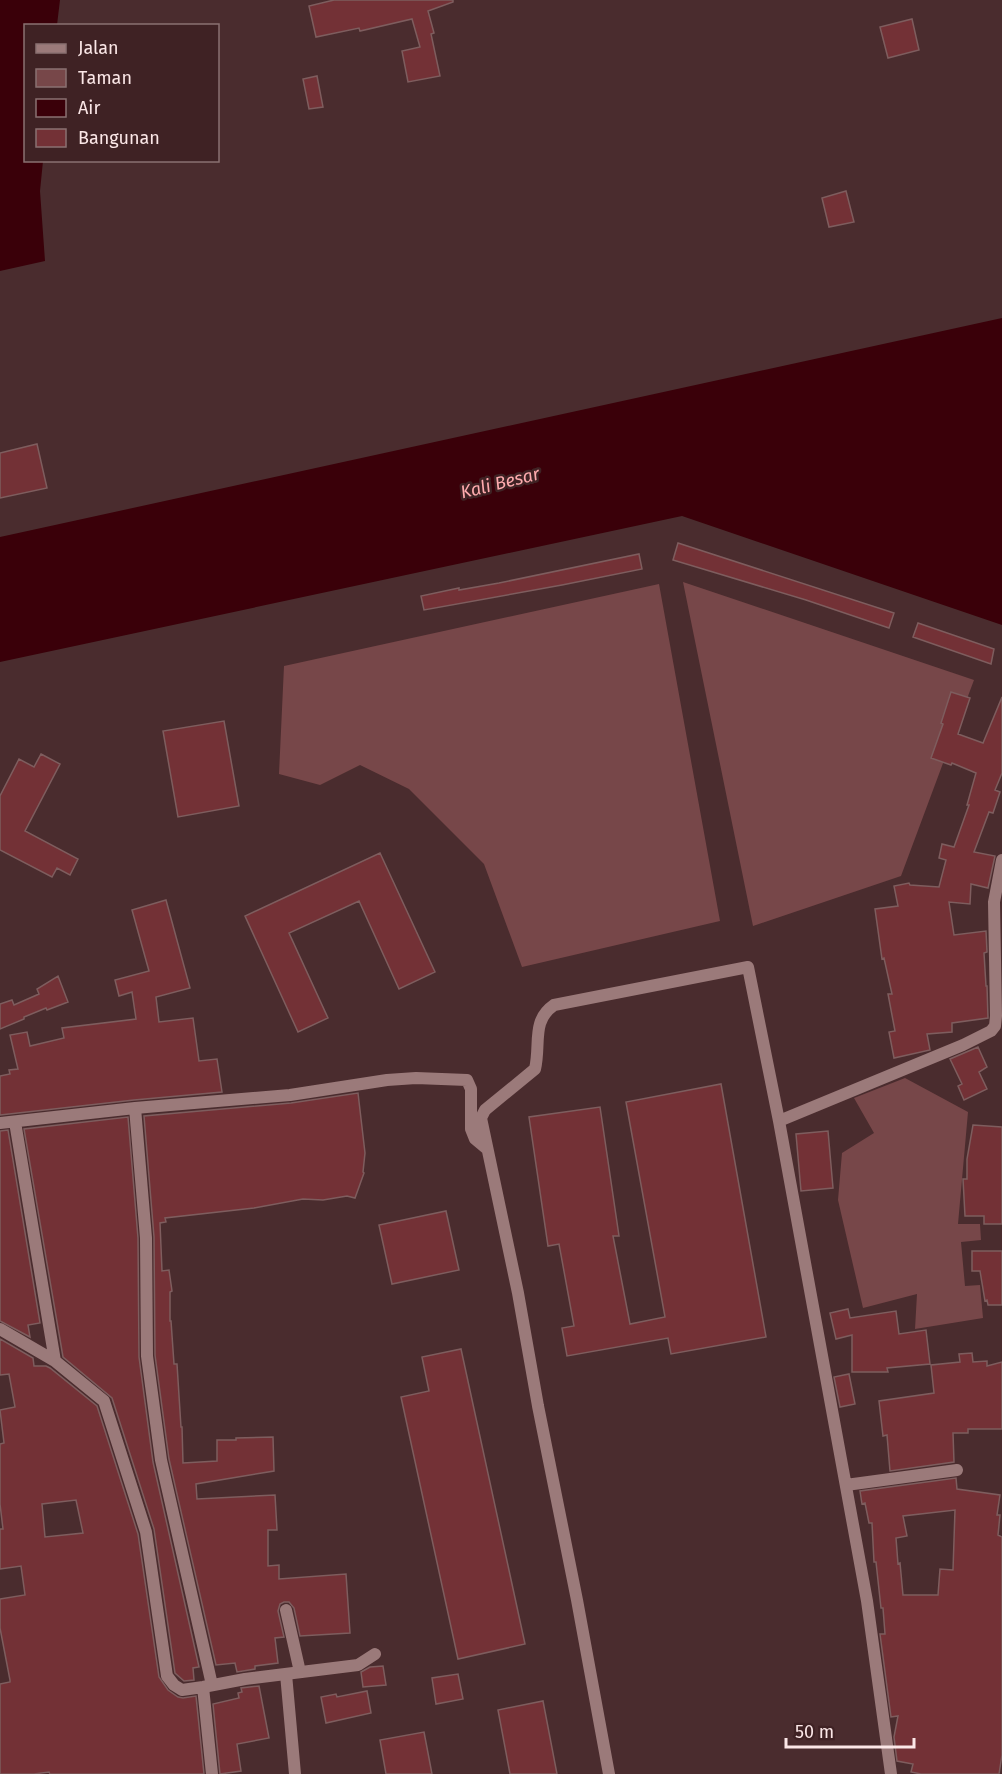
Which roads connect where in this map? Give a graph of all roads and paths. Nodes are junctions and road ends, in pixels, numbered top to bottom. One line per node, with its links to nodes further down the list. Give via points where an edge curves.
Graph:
1 (1002, 860): 2 (street, via 994,902)
2 (998, 931): 4 (street, via 996,1016 991,1031)
3 (135, 1108): 5 (street); 7 (street, via 290,1095 387,1080 467,1080 471,1089 471,1129); 16 (street, via 147,1238 147,1356 161,1460)
4 (779, 1121): 7 (street, via 748,967 554,1005 544,1012 539,1023 535,1069 485,1110 481,1118); 11 (street)
5 (15, 1122): 6 (street); 9 (street)
6 (0, 1124)
7 (487, 1149): 19 (street)
8 (0, 1329): 9 (street)
9 (56, 1361): 16 (street, via 104,1401 146,1532 167,1676 182,1690)
10 (957, 1470): 11 (street)
11 (846, 1485): 20 (street)
12 (286, 1610): 14 (street)
13 (375, 1654): 14 (street, via 358,1665)
14 (300, 1672): 15 (street)
15 (286, 1674): 16 (street); 18 (street)
16 (207, 1686): 17 (street)
17 (212, 1774)
18 (295, 1774)
19 (609, 1774)
20 (891, 1774)

